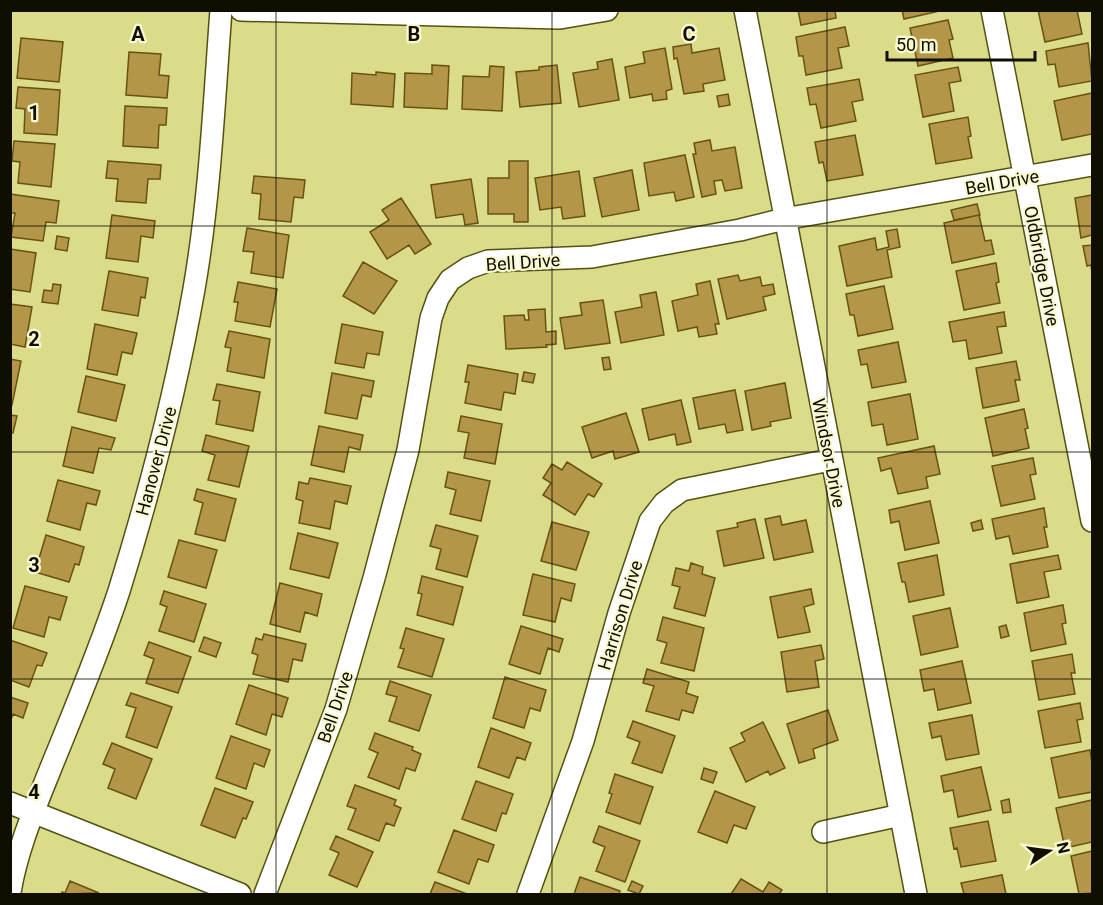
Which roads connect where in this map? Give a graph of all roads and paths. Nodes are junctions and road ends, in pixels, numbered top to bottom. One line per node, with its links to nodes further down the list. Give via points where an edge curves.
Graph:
1 (221, 10): 13 (street, Hanover Drive, via 207,198 172,398 151,486 118,593)
2 (241, 10): 6 (street)
3 (607, 10): 6 (street, via 560,18)
4 (745, 10): 9 (street, Windsor Drive)
5 (992, 10): 8 (street, Oldbridge Drive)
6 (457, 14)
7 (1092, 165): 8 (street, Bell Drive)
8 (1025, 178): 9 (street, Bell Drive); 11 (street, Oldbridge Drive)
9 (784, 219): 10 (street, Windsor Drive); 18 (street, Bell Drive, via 592,257 488,261 450,280 431,318 408,450 336,710)
10 (831, 460): 14 (street, Windsor Drive); 19 (street, Harrison Drive, via 682,490 664,503 650,521 583,741)
11 (1092, 521)
12 (10, 803): 13 (street)
13 (34, 812): 16 (street, Hanover Drive, via 14,868); 17 (street)
14 (901, 815): 15 (street); 20 (street, Windsor Drive)
15 (823, 832)
16 (10, 892)
17 (240, 894)
18 (265, 894)
19 (528, 894)
20 (916, 894)

